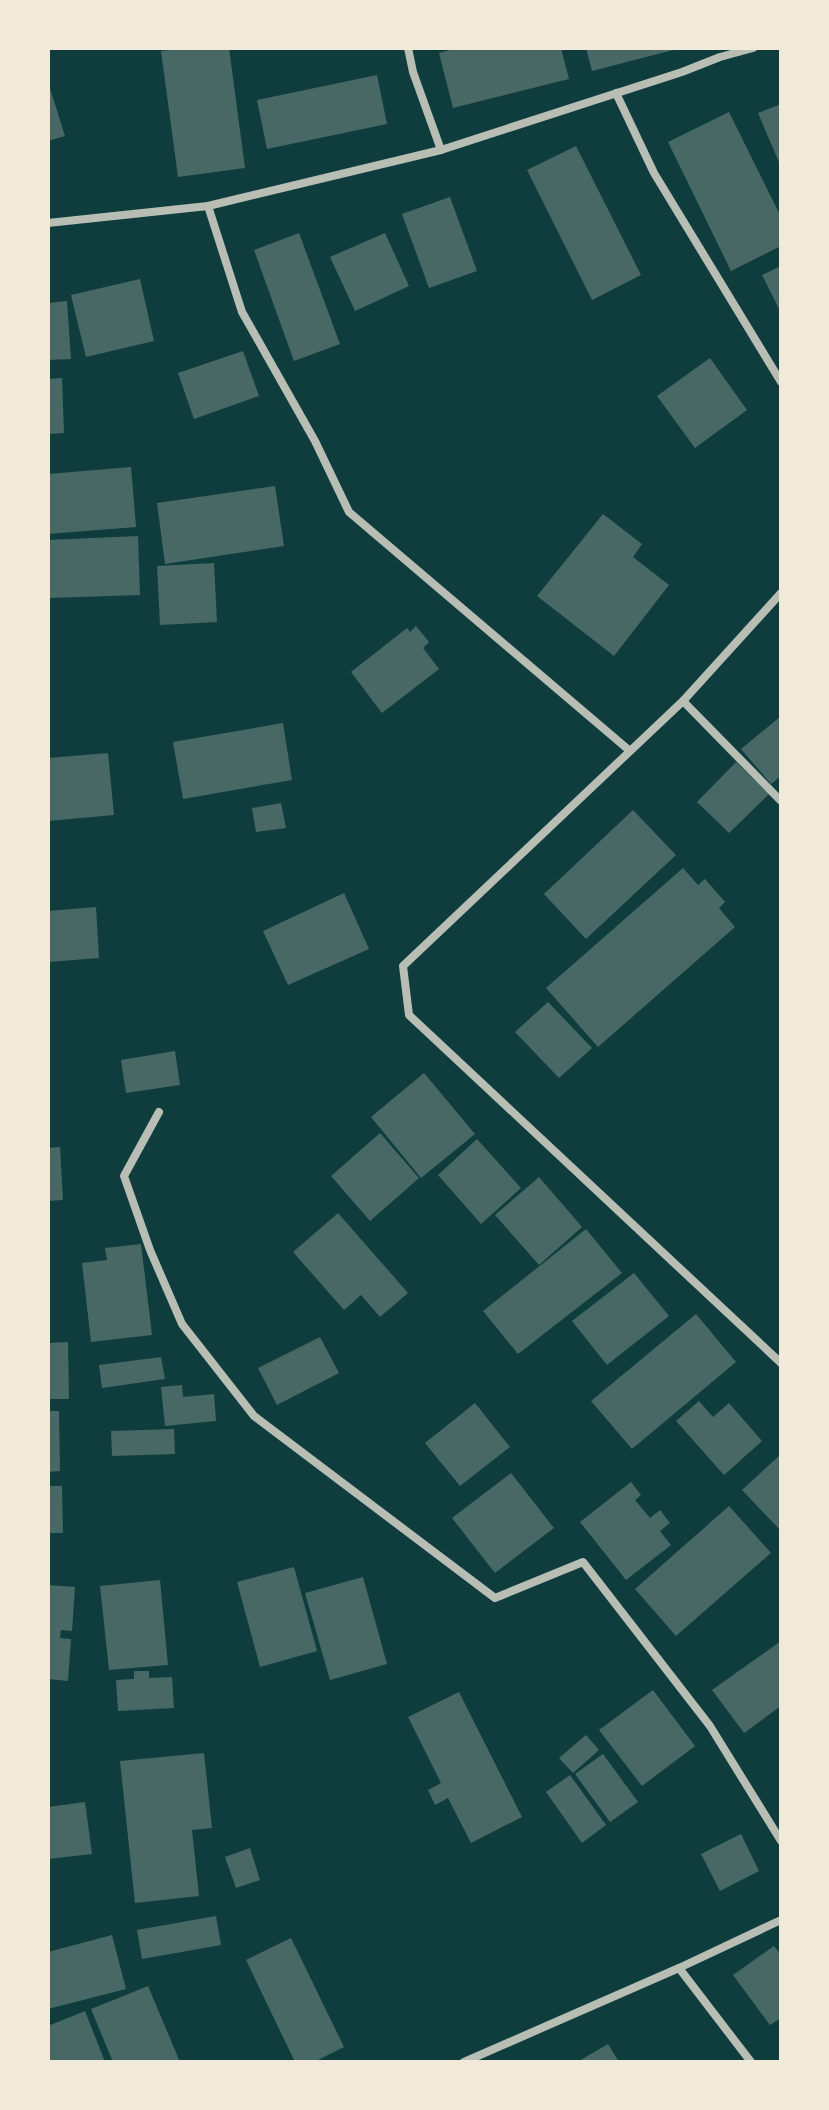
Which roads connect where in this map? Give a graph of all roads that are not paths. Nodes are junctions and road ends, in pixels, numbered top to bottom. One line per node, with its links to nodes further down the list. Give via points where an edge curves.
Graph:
1 (408, 48): 4 (street)
2 (753, 48): 3 (street)
3 (616, 93): 4 (street); 7 (street, via 654,173)
4 (441, 150): 5 (street)
5 (208, 206): 6 (street); 10 (street, via 242,312 349,512)
6 (48, 223)
7 (781, 382)
8 (781, 593): 9 (street)
9 (683, 701): 10 (street); 11 (street)
10 (630, 751): 13 (street, via 403,966 409,1015)
11 (781, 801)
12 (159, 1112): 14 (street, via 124,1176 182,1324 254,1416 495,1598 583,1562 710,1726)
13 (781, 1363)
14 (781, 1841)
15 (781, 1920): 16 (street)
16 (679, 1968): 17 (street); 18 (street)
17 (464, 2062)
18 (751, 2062)

